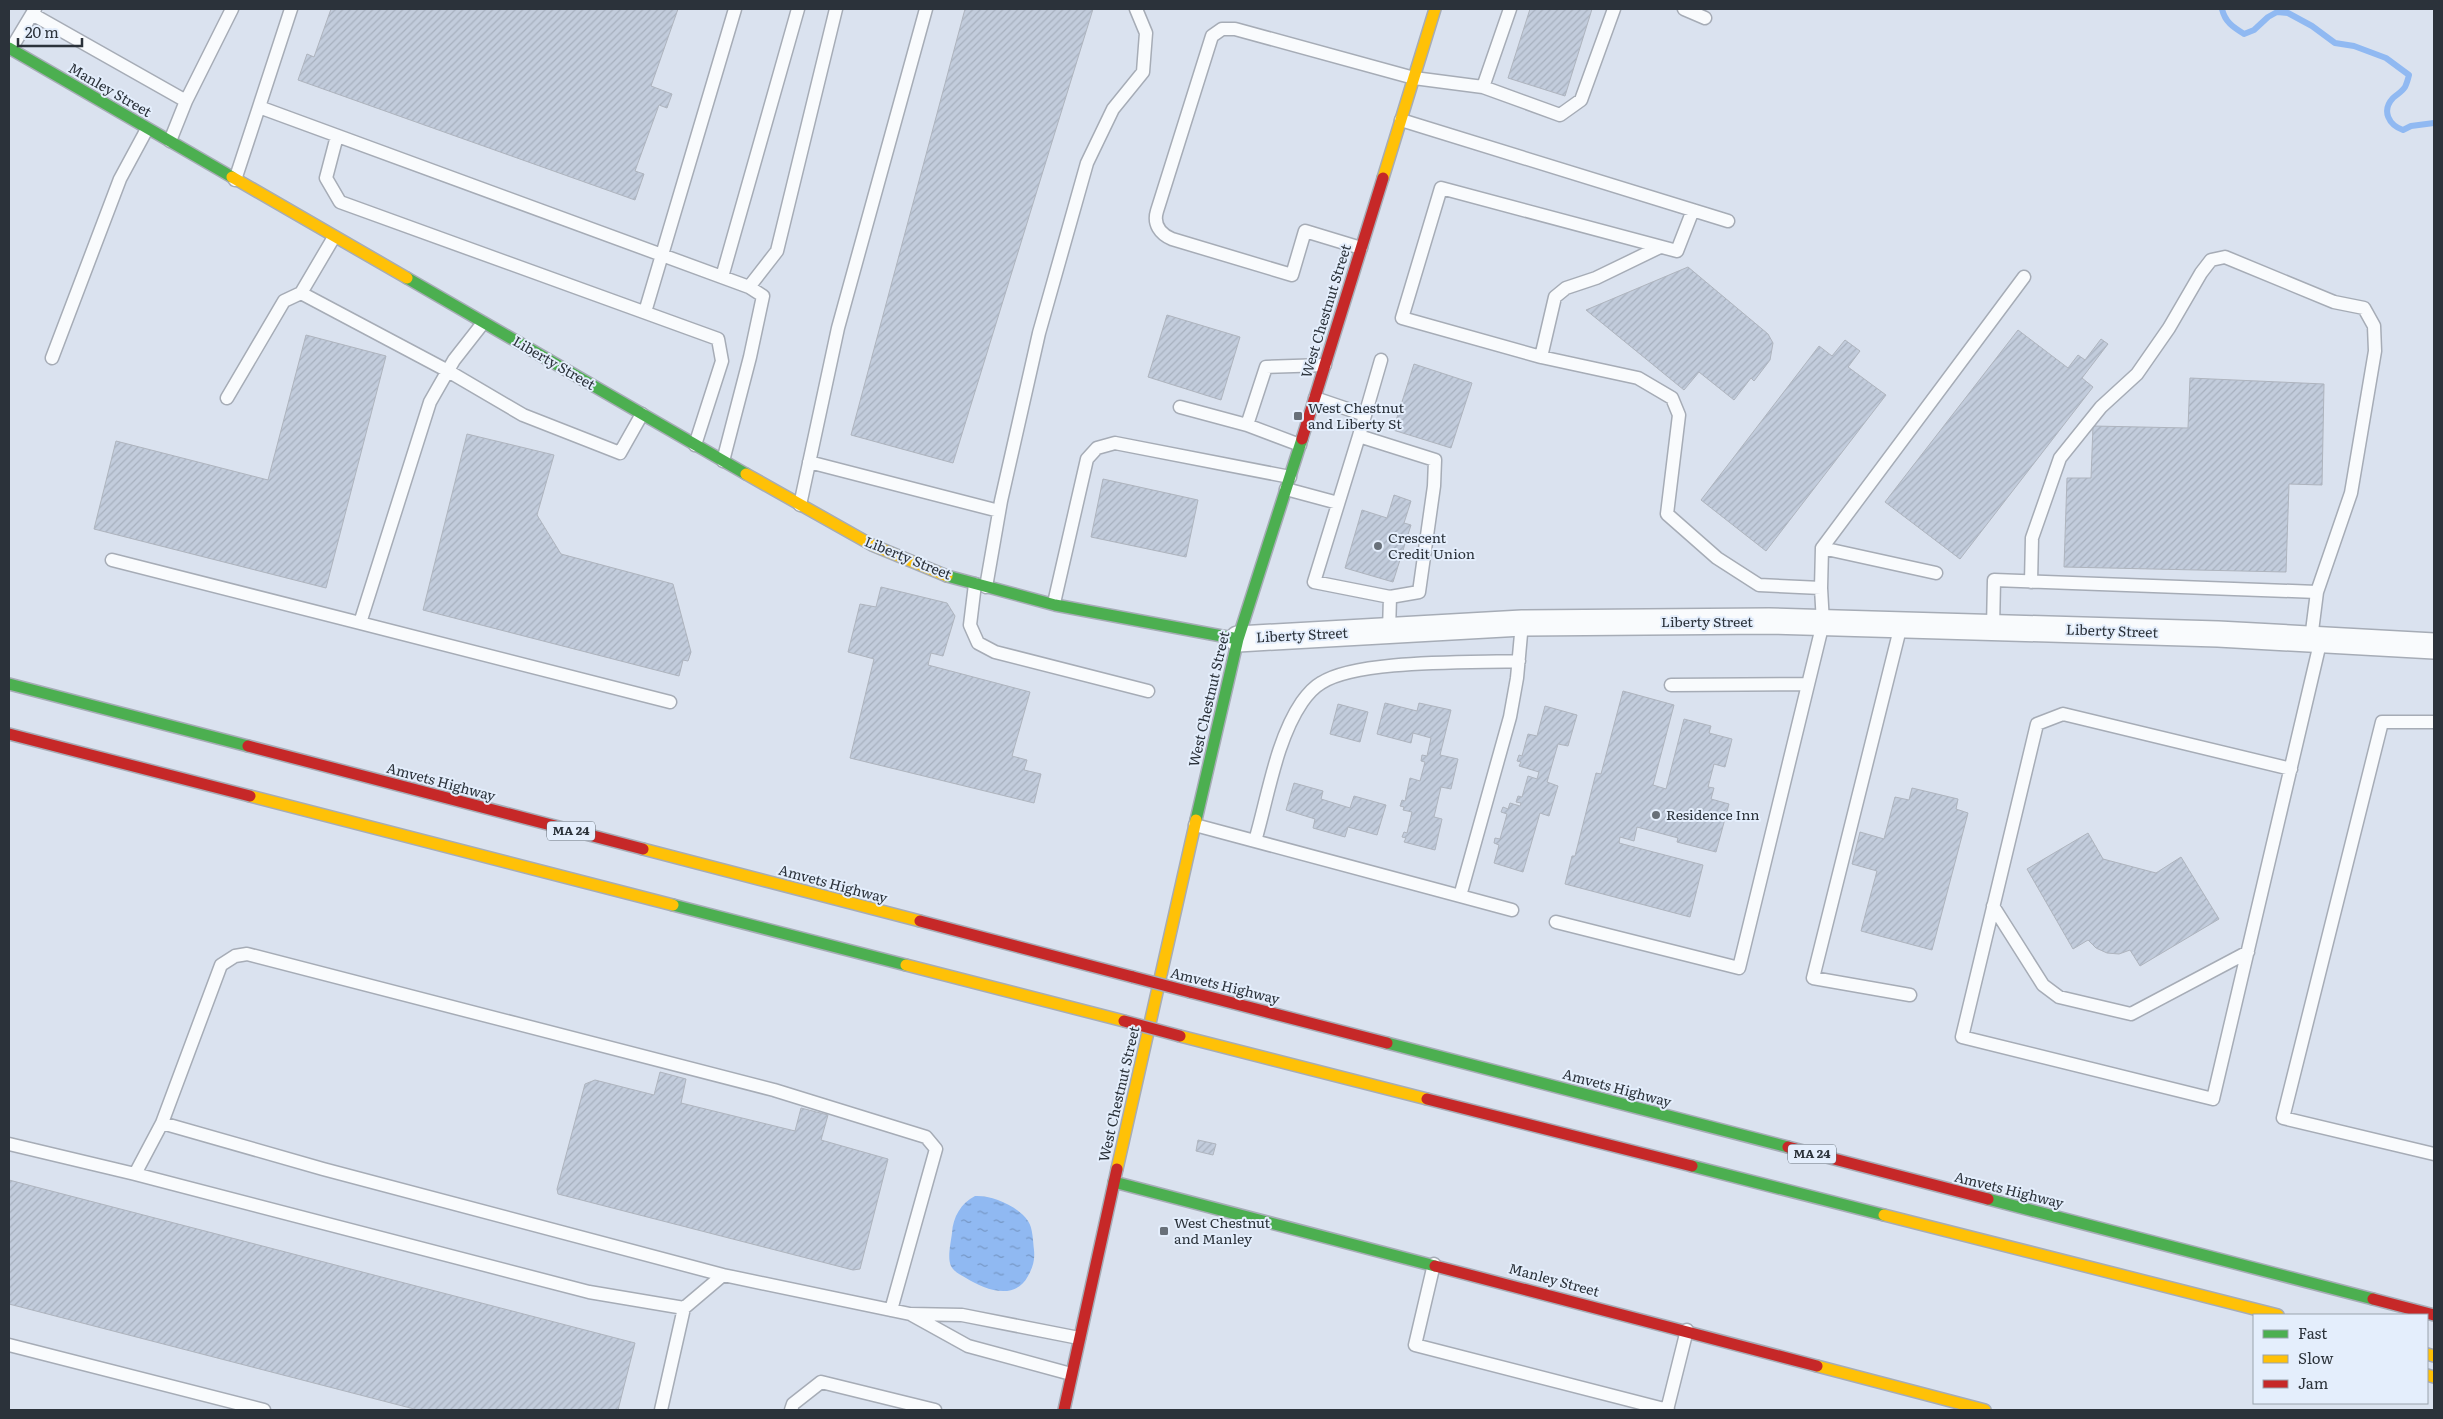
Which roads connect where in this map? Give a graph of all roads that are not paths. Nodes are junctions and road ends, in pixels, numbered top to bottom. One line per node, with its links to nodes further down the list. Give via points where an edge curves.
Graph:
1 (232, 9): 17 (lane)
2 (291, 9): 18 (lane)
3 (735, 9): 30 (lane)
4 (798, 9): 31 (lane)
5 (836, 9): 33 (lane, via 777,251)
6 (926, 9): 52 (lane, via 838,328)
7 (1136, 9): 56 (lane, via 1146,33 1143,72 1114,109 1086,163 1039,333)
8 (1436, 9): 15 (main road, West Chestnut Street)
9 (1510, 9): 16 (lane)
10 (1614, 9): 16 (lane, via 1581,100 1560,115)
11 (1684, 9): 13 (lane)
12 (33, 12): 14 (lane); 17 (lane)
13 (1706, 18)
14 (10, 49): 20 (main road, Manley Street)
15 (1414, 78): 16 (lane); 19 (main road, West Chestnut Street); 29 (lane, via 1235,29 1218,30 1208,44 1156,215 1158,228 1168,237 1292,275 1305,231)
16 (1483, 87)
17 (186, 101): 22 (lane)
18 (258, 107): 21 (lane); 24 (lane)
19 (1401, 120): 25 (lane); 29 (main road, West Chestnut Street)
20 (147, 128): 22 (main road, Manley Street); 38 (lane, via 120,178)
21 (337, 136): 30 (lane); 35 (lane, via 326,178 340,202)
22 (170, 141): 23 (main road, Manley Street)
23 (196, 157): 24 (main road, Liberty Street)
24 (235, 180): 27 (main road, Liberty Street)
25 (1693, 210): 26 (lane); 28 (lane, via 1676,252)
26 (1728, 221)
27 (334, 236): 34 (lane); 36 (main road, Liberty Street)
28 (1660, 247): 37 (lane, via 1596,278 1566,288 1555,297); 37 (lane, via 1441,188 1402,318)
29 (1361, 248): 40 (main road, West Chestnut Street)
30 (663, 256): 31 (lane); 35 (lane)
31 (722, 277): 33 (lane)
32 (2024, 277): 57 (lane)
33 (749, 287): 51 (lane, via 763,296)
34 (301, 293): 41 (lane); 42 (lane, via 284,301)
35 (645, 312): 49 (lane, via 718,339 722,361)
36 (483, 323): 41 (lane); 45 (main road, Liberty Street)
37 (1541, 357): 62 (lane, via 1638,378 1672,398 1679,415 1667,514 1717,558 1759,585)
38 (52, 358)
39 (1381, 360): 46 (lane)
40 (1325, 365): 43 (main road, West Chestnut Street); 47 (lane, via 1266,367)
41 (448, 371): 45 (lane, via 523,415 620,453); 66 (lane, via 430,402)
42 (227, 398)
43 (1315, 398): 46 (lane); 50 (main road, West Chestnut Street)
44 (1180, 407): 47 (lane)
45 (642, 414): 49 (main road, Liberty Street)
46 (1365, 415): 48 (lane)
47 (1247, 425): 50 (lane)
48 (1359, 436): 54 (lane); 64 (lane, via 1436,460 1419,592)
49 (695, 445): 51 (main road, Liberty Street)
50 (1300, 445): 53 (main road, West Chestnut Street)
51 (723, 461): 55 (main road, Liberty Street)
52 (809, 462): 55 (lane); 56 (lane)
53 (1288, 483): 54 (lane); 65 (lane, via 1115,443 1097,448 1087,460); 72 (main road, West Chestnut Street)
54 (1338, 502): 64 (lane, via 1314,582)
55 (800, 505): 61 (main road, Liberty Street, via 882,550 925,568)
56 (999, 511): 61 (lane)
57 (1822, 548): 59 (lane); 62 (lane)
58 (112, 560): 66 (lane)
59 (1936, 573)
60 (2031, 582): 63 (lane); 63 (lane, via 2032,538 2060,458 2101,407 2137,374 2201,273 2212,260 2225,256 2334,302 2364,308 2374,326 2375,351 2351,493); 70 (lane, via 1994,580)
61 (981, 585): 65 (main road, Liberty Street); 79 (lane, via 970,625 978,643 995,652)
62 (1820, 588): 68 (lane)
63 (2317, 592): 73 (lane)
64 (1390, 597): 71 (lane)
65 (1054, 603): 72 (main road, Liberty Street)
66 (360, 623): 80 (lane)
67 (1522, 623): 68 (street, Liberty Street); 71 (street, Liberty Street); 75 (lane)
68 (1823, 623): 69 (street, Liberty Street); 77 (lane)
69 (1901, 625): 70 (street, Liberty Street); 91 (lane, via 1814,978)
70 (1992, 628): 73 (street, Liberty Street)
71 (1389, 631): 72 (street, Liberty Street)
72 (1238, 639): 84 (main road, West Chestnut Street)
73 (2316, 639): 74 (street, Liberty Street); 83 (lane)
74 (2434, 646)
75 (1519, 660): 85 (lane, via 1380,667 1343,674 1320,683 1303,700 1287,729); 86 (lane, via 1510,717)
76 (9, 684): 99 (main road, Amvets Highway / MA 24, bridge)
77 (1808, 684): 78 (lane); 89 (lane, via 1739,968)
78 (1671, 685)
79 (1148, 691)
80 (670, 702)
81 (2434, 722): 94 (lane, via 2382,722 2283,1118)
82 (9, 734): 102 (main road, bridge)
83 (2291, 769): 87 (lane, via 2063,714 2037,724); 90 (lane)
84 (1195, 825): 85 (lane); 96 (main road, West Chestnut Street)
85 (1255, 841): 86 (lane)
86 (1460, 896): 88 (lane)
87 (1993, 906): 90 (lane, via 2043,985 2059,997 2131,1014); 90 (lane, via 1962,1037 2214,1099)
88 (1512, 910)
89 (1556, 922)
90 (2248, 952)
91 (1910, 994)
92 (162, 1123): 95 (lane); 98 (lane); 103 (lane, via 221,965 247,954 774,1090 926,1137 936,1149)
93 (9, 1144): 95 (lane)
94 (2434, 1154)
95 (135, 1174): 101 (lane, via 589,1292)
96 (1114, 1182): 97 (main road, Manley Street); 109 (main road, West Chestnut Street)
97 (1434, 1264): 108 (main road, Manley Street); 117 (lane, via 1416,1345)
98 (723, 1275): 101 (lane); 103 (lane)
99 (2295, 1279): 100 (main road); 107 (main road, Amvets Highway / MA 24)
100 (2434, 1304)
101 (684, 1308): 113 (lane)
102 (2253, 1309): 105 (main road); 106 (main road)
103 (891, 1310): 104 (lane)
104 (910, 1314): 109 (lane, via 962,1315); 111 (lane, via 968,1346)
105 (2267, 1314)
106 (2274, 1314)
107 (2434, 1315)
108 (1687, 1330): 117 (lane); 118 (main road, Manley Street)
109 (1079, 1338): 111 (main road, West Chestnut Street)
110 (9, 1345): 112 (lane)
111 (1071, 1374): 116 (main road, West Chestnut Street)
112 (264, 1410)
113 (661, 1410)
114 (791, 1410): 115 (lane, via 793,1404 821,1382)
115 (935, 1410)
116 (1064, 1410)
117 (1667, 1410)
118 (1985, 1410)

